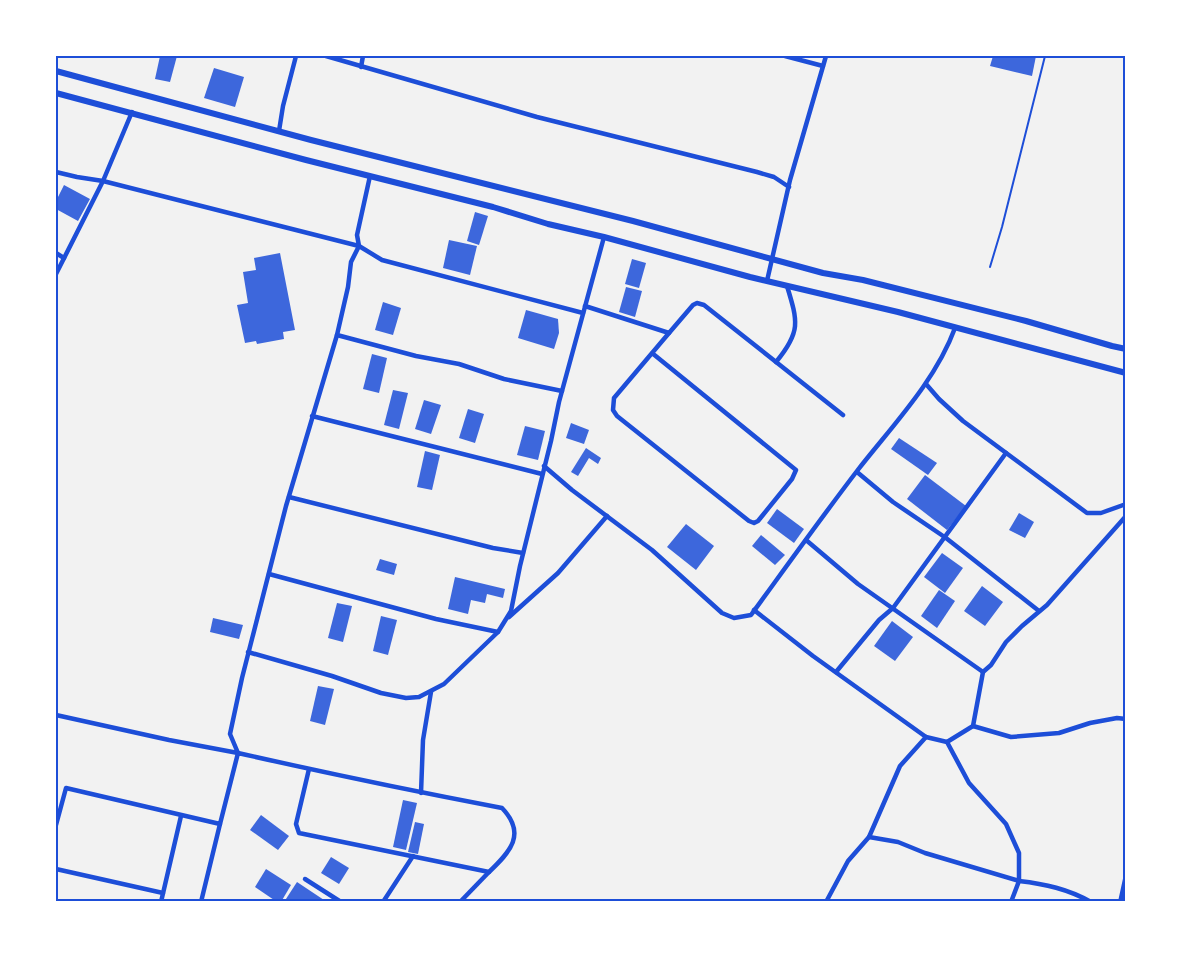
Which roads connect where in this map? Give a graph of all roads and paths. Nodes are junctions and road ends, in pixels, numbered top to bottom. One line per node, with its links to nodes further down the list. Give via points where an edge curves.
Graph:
1 (296, 56): 12 (street)
2 (326, 56): 8 (street)
3 (363, 56): 8 (street)
4 (785, 56): 7 (street)
5 (826, 56): 7 (street)
6 (1045, 56): 22 (lane)
7 (824, 66): 16 (street)
8 (361, 67): 16 (street, via 599,134 757,172)
9 (56, 71): 12 (street)
10 (56, 93): 11 (street)
11 (132, 112): 14 (street); 15 (street)
12 (279, 131): 21 (street)
13 (56, 171): 15 (street)
14 (370, 176): 17 (street); 18 (street, via 357,235)
15 (103, 181): 18 (street); 20 (street)
16 (789, 187): 21 (street)
17 (604, 237): 24 (street); 26 (street)
18 (359, 246): 27 (street, via 382,260); 30 (street, via 351,262)
19 (56, 253): 20 (street)
20 (64, 258): 23 (street)
21 (772, 258): 24 (street); 31 (street)
22 (990, 267)
23 (56, 274)
24 (766, 281): 25 (street)
25 (786, 286): 28 (street); 33 (street, via 796,322 794,337)
26 (585, 306): 27 (street); 29 (street)
27 (583, 314): 36 (street)
28 (955, 328): 34 (street); 35 (street)
29 (669, 333): 32 (street); 33 (street, via 697,303)
30 (338, 335): 36 (street); 38 (street)
31 (1125, 349)
32 (652, 353): 32 (street, via 615,398 613,410 749,521 758,521 796,470)
33 (776, 362): 37 (street)
34 (1125, 373)
35 (927, 384): 39 (street, via 945,406); 41 (street)
36 (562, 391): 40 (street)
37 (843, 415)
38 (312, 416): 42 (street); 43 (street)
39 (1006, 453): 44 (street, via 1088,513 1101,513); 47 (street)
40 (544, 466): 42 (street); 45 (street)
41 (857, 472): 47 (street); 48 (street)
42 (542, 474): 49 (street)
43 (289, 496): 49 (street, via 424,532); 50 (street)
44 (1125, 504)
45 (607, 516): 52 (street, via 652,550 722,613 734,618 751,615); 54 (street, via 558,573)
46 (1125, 516): 53 (street)
47 (946, 538): 51 (street); 53 (street)
48 (806, 540): 51 (street); 52 (street)
49 (523, 553): 54 (street, via 512,611)
50 (269, 574): 55 (street); 56 (street)
51 (893, 608): 57 (street); 58 (street)
52 (754, 610): 57 (street)
53 (1039, 611): 58 (street, via 1006,642)
54 (506, 618): 55 (street)
55 (498, 632): 59 (street)
56 (248, 652): 59 (street, via 381,693 406,698); 65 (street, via 230,734)
57 (836, 672): 63 (street)
58 (983, 672): 62 (street)
59 (431, 692): 67 (street, via 423,740)
60 (56, 715): 65 (street)
61 (1125, 719): 62 (street, via 1090,723 1059,733 1011,737)
62 (973, 726): 64 (street)
63 (926, 737): 64 (street); 71 (street, via 900,766)
64 (947, 742): 77 (street, via 969,783 1006,824 1018,853)
65 (238, 753): 66 (street); 69 (street)
66 (309, 769): 67 (street); 72 (street, via 296,824 299,833)
67 (421, 793): 74 (street, via 501,808 508,814 514,843)
68 (181, 816): 69 (street); 70 (street, via 66,788); 78 (street)
69 (220, 824): 80 (street)
70 (56, 825)
71 (869, 837): 77 (street, via 898,842); 84 (street, via 848,861)
72 (413, 856): 74 (street); 82 (street)
73 (56, 869): 78 (street)
74 (489, 872): 83 (street)
75 (305, 879): 81 (street)
76 (1125, 879): 87 (street)
77 (1019, 881): 85 (street); 86 (street, via 1049,884)
78 (163, 893): 79 (street)
79 (161, 902)
80 (201, 902)
81 (341, 902)
82 (383, 902)
83 (460, 902)
84 (826, 902)
85 (1011, 902)
86 (1091, 902)
87 (1121, 902)

